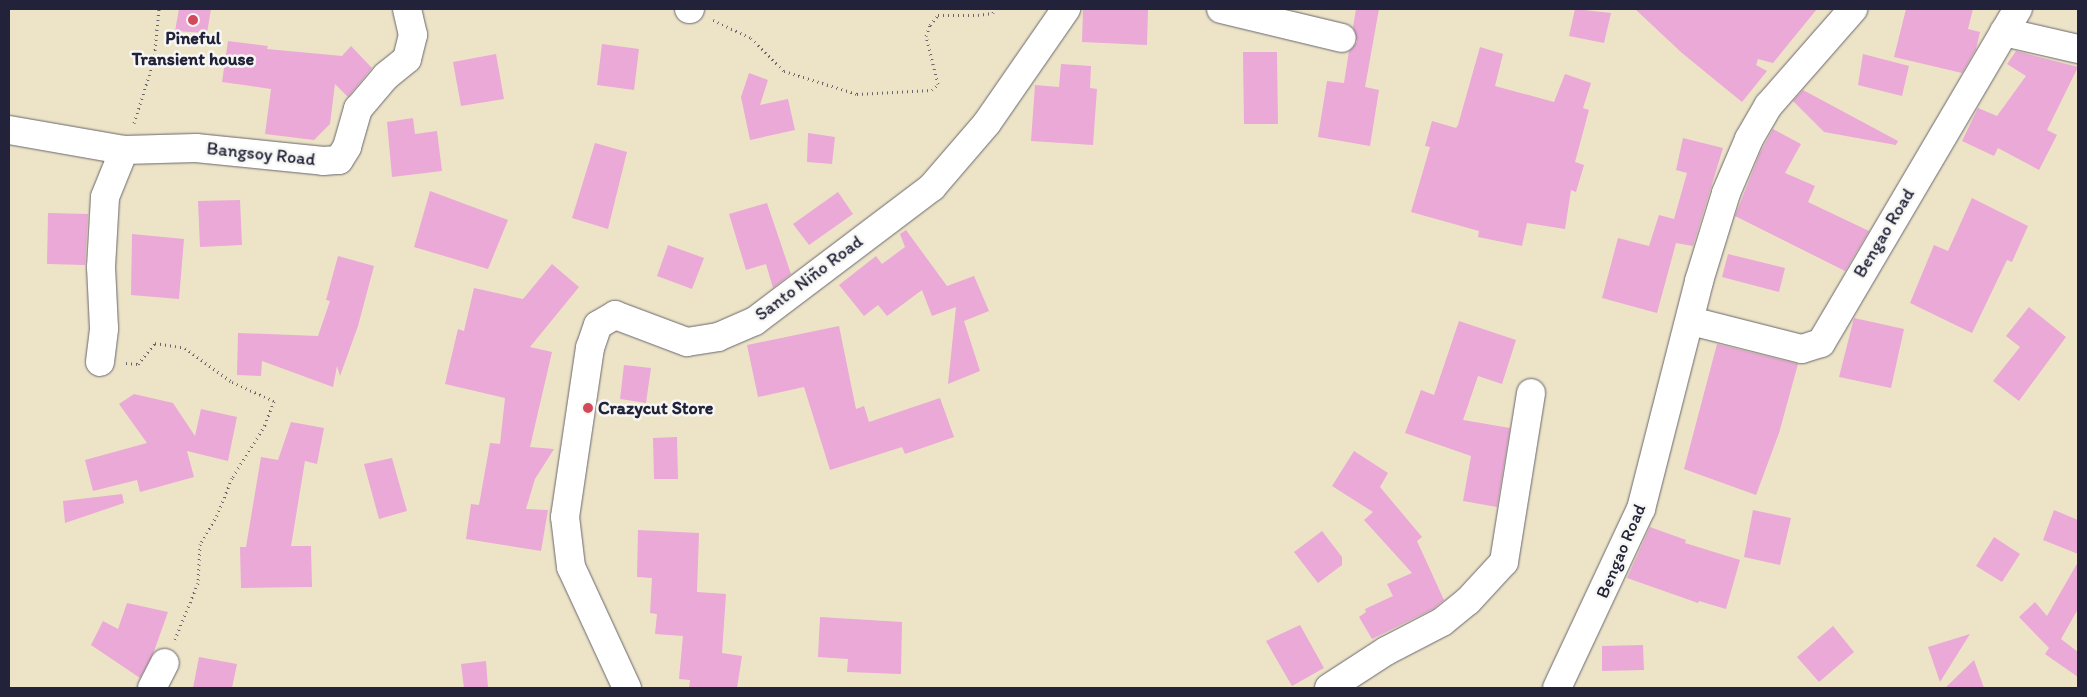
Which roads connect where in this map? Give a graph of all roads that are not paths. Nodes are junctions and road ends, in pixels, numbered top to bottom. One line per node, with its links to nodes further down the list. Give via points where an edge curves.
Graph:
1 (407, 9): 10 (street, Bangsoy Road, via 413,35 406,59 386,76 358,109 347,147 339,160 196,148)
2 (1066, 9): 16 (street, Santo Niño Road, via 987,123 932,187 755,321 718,337 687,342 615,316 598,325 590,348 565,517 571,567)
3 (1221, 9): 7 (street)
4 (1853, 9): 11 (street, Bengao Road, via 1781,90 1749,139 1726,192 1699,281)
5 (2018, 9): 6 (street, Bengao Road)
6 (2004, 32): 8 (street); 11 (street, Bengao Road, via 1821,343 1802,349)
7 (1342, 38)
8 (2078, 49)
9 (9, 130): 10 (street, Bangsoy Road)
10 (124, 150): 12 (street, via 106,197 101,266 104,328)
11 (1691, 321): 18 (street, Bengao Road, via 1641,509)
12 (100, 362)
13 (1531, 392): 17 (street, via 1504,562 1468,601 1442,622 1386,651)
14 (165, 663): 15 (street)
15 (152, 688)
16 (627, 688)
17 (1329, 688)
18 (1557, 688)

